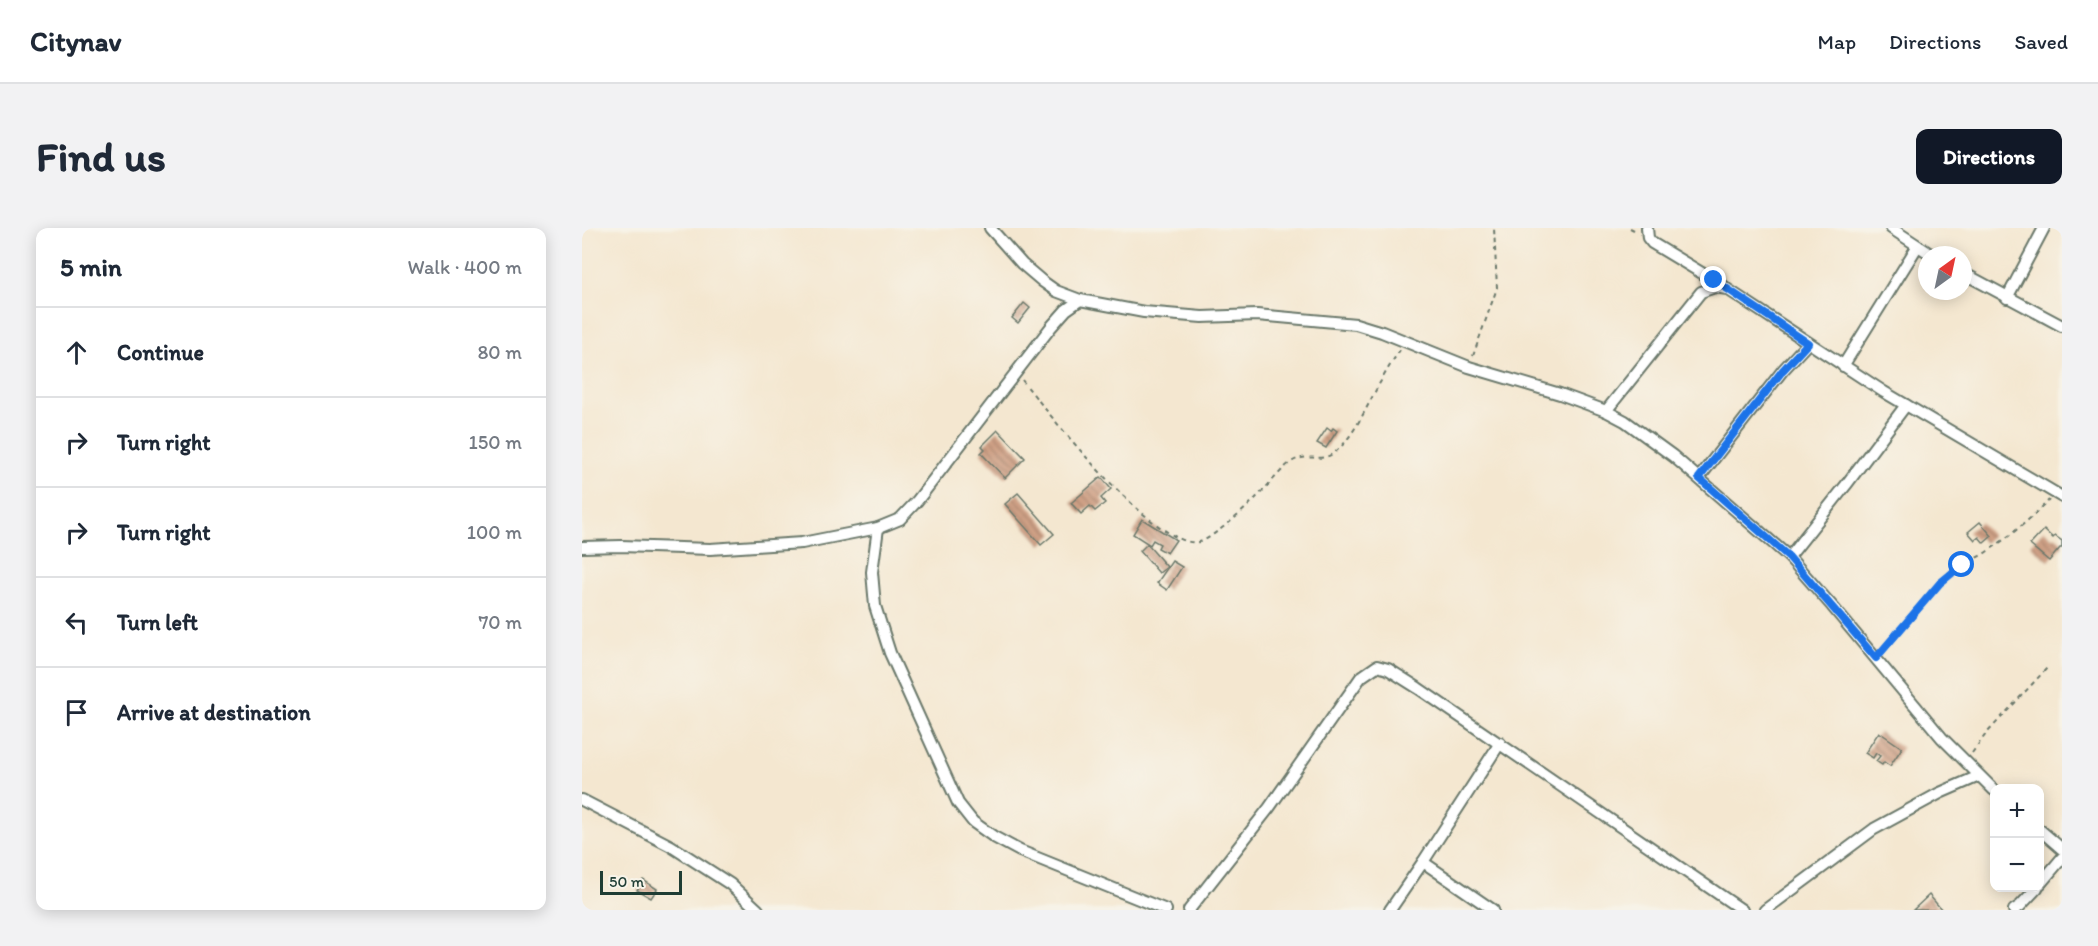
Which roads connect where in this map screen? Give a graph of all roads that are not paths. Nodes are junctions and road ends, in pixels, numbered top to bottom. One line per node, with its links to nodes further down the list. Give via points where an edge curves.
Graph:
1 (990, 228): 9 (street, via 1042,281)
2 (1647, 228): 7 (street, via 1652,243)
3 (1891, 228): 5 (street)
4 (2044, 228): 8 (street)
5 (1917, 247): 12 (street)
6 (1972, 278): 8 (street)
7 (1726, 289): 11 (street); 14 (street, via 1715,287 1701,292)
8 (2007, 298): 10 (street)
9 (1080, 300): 14 (street, via 1144,312 1202,317 1257,315 1356,324 1469,368); 17 (street, via 1051,327 917,501 900,519)
10 (2062, 326)
11 (1808, 343): 12 (street); 15 (street)
12 (1843, 366): 13 (street)
13 (1906, 405): 16 (street); 19 (street)
14 (1606, 411): 15 (street)
15 (1699, 478): 19 (street)
16 (2059, 495)
17 (878, 528): 18 (street, via 802,543 710,549); 31 (street, via 872,573 875,606 890,653 958,803 973,822 1020,851)
18 (582, 547)
19 (1789, 557): 21 (street, via 1942,738)
20 (1500, 744): 27 (street); 32 (street, via 1388,669 1377,666 1361,676 1269,807); 35 (street)
21 (1979, 776): 22 (street); 36 (street, via 1874,829)
22 (1990, 786)
23 (582, 800): 30 (street, via 671,846 730,884)
24 (2044, 833): 25 (street)
25 (2062, 849)
26 (2062, 858): 28 (street)
27 (1423, 862): 33 (street); 34 (street)
28 (2044, 879)
29 (2033, 892): 37 (street)
30 (758, 910)
31 (1166, 910)
32 (1189, 910)
33 (1390, 910)
34 (1493, 910)
35 (1742, 910)
36 (1766, 910)
37 (2014, 910)

